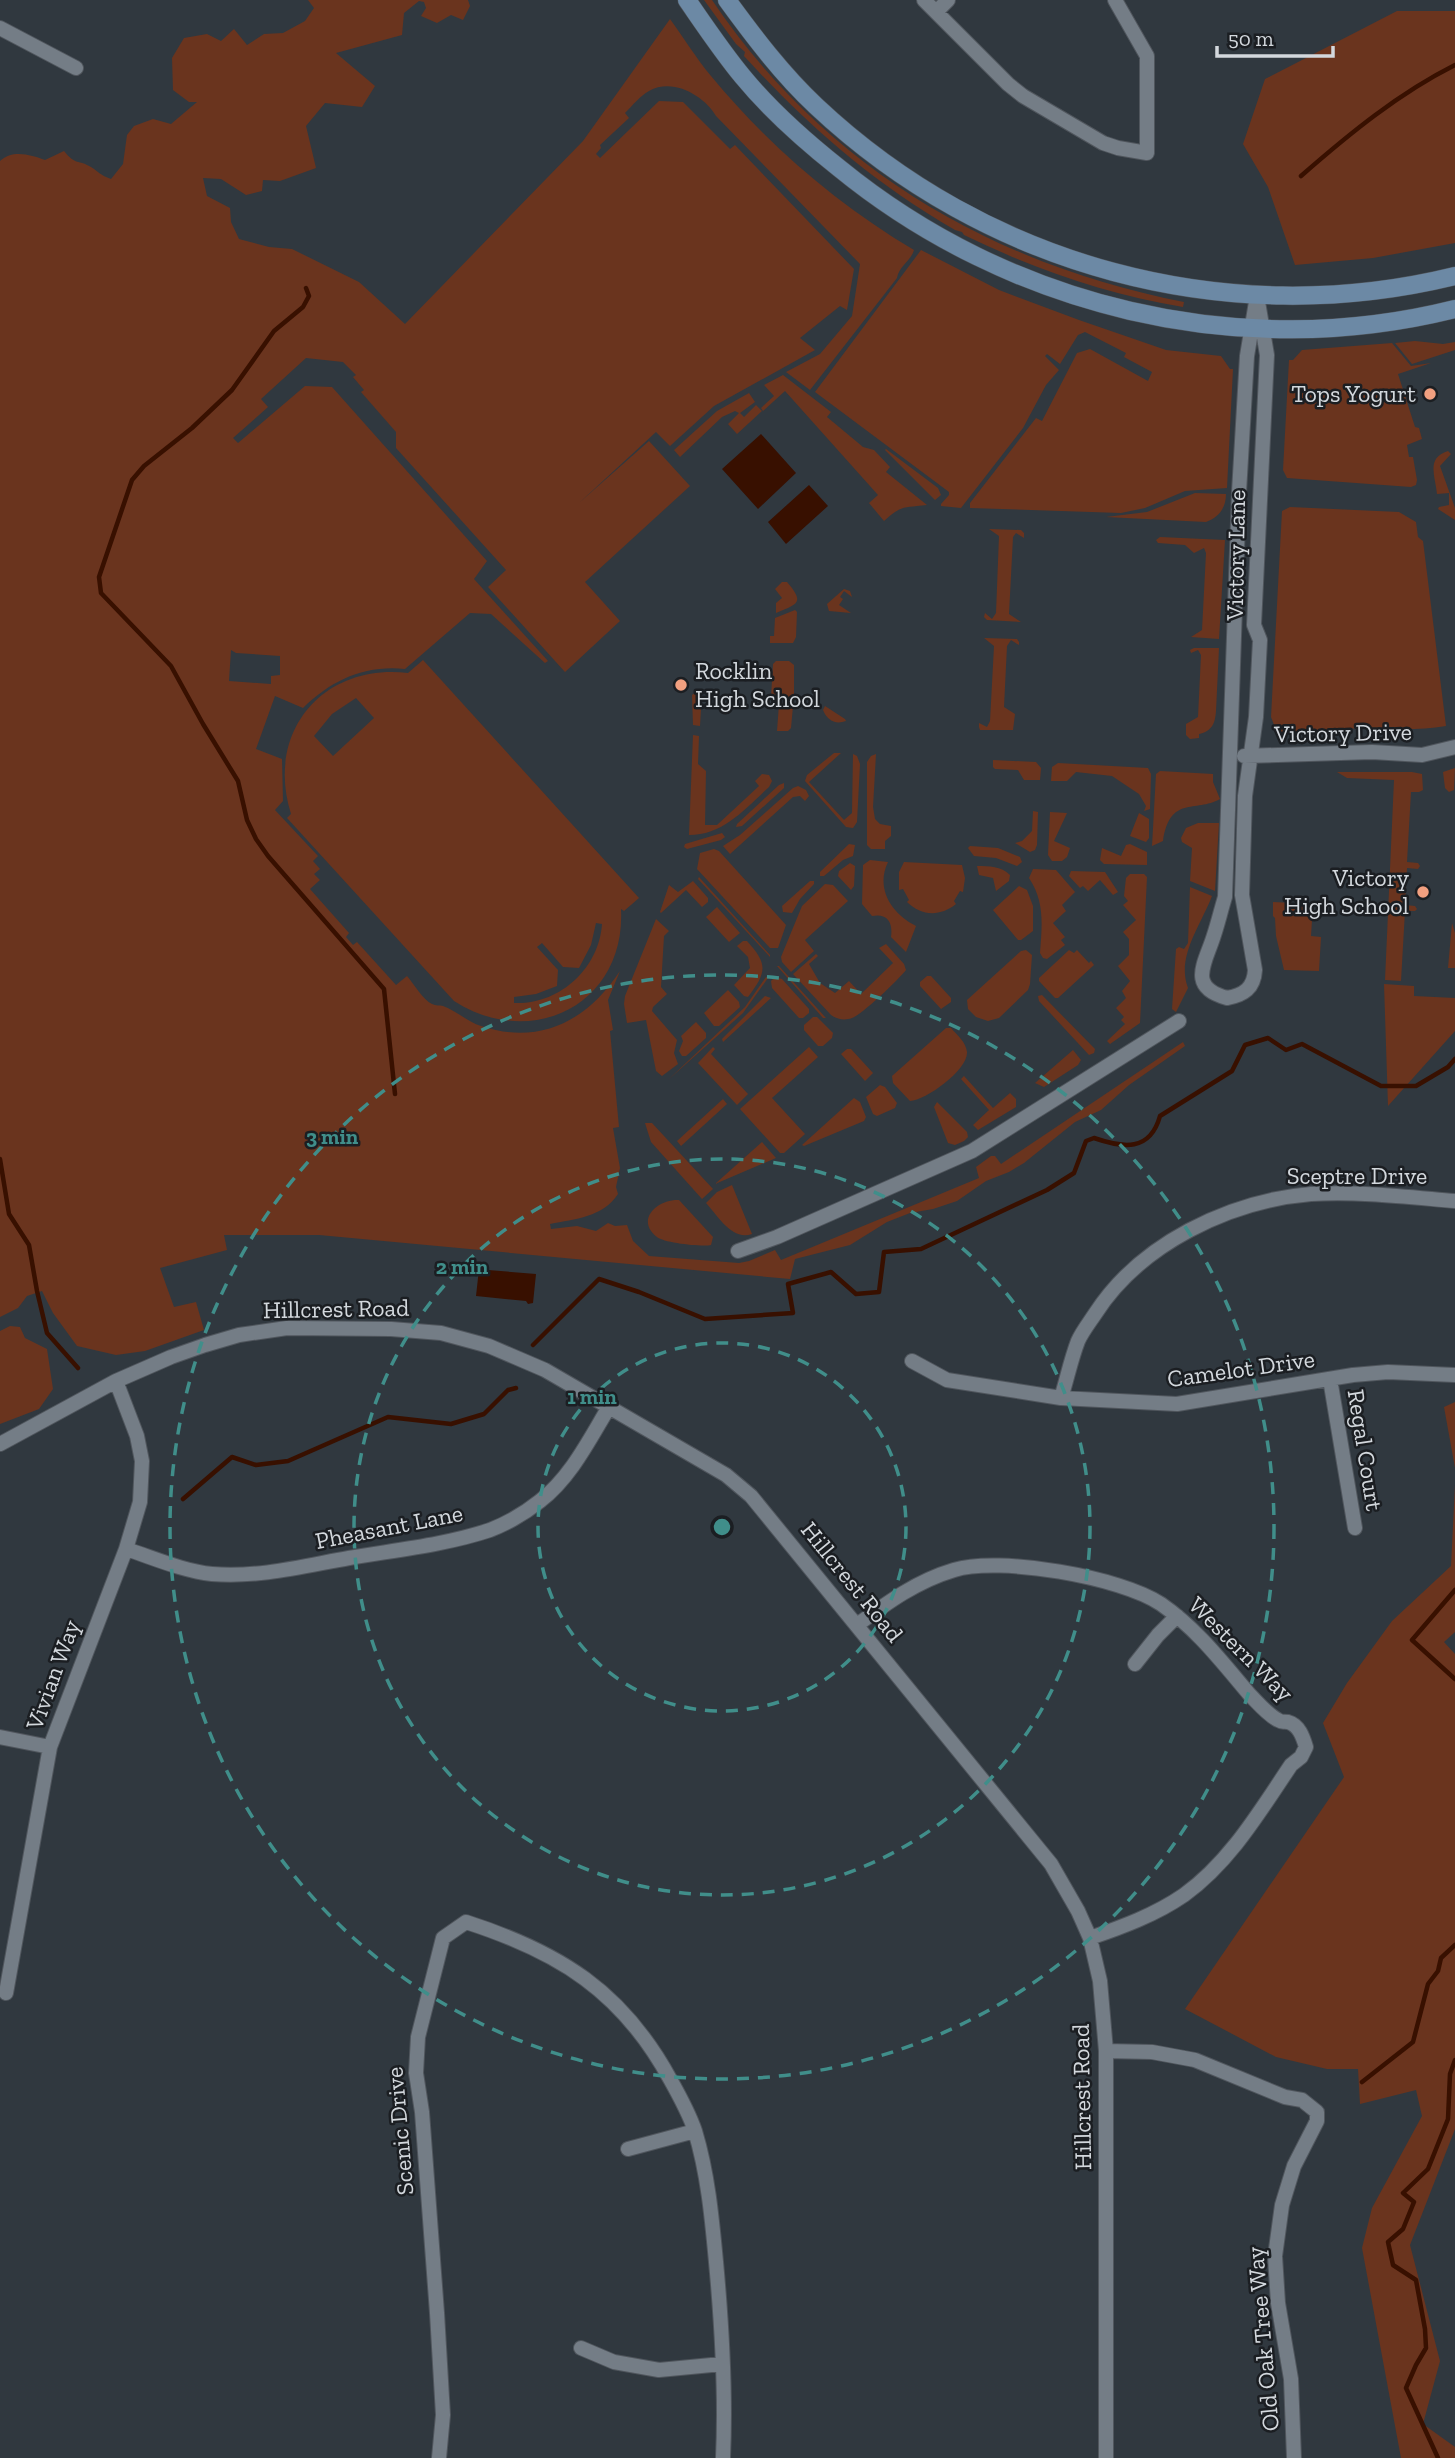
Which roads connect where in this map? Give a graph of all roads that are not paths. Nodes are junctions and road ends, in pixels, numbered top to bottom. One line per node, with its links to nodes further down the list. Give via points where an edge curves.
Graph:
1 (687, 0): 12 (main road, via 743,77 792,128 876,198 936,236 1001,268 1090,301 1174,321)
2 (727, 0): 10 (main road, via 814,104 866,149 951,206 1013,237 1099,268 1177,286)
3 (924, 0): 6 (street)
4 (948, 0): 6 (street)
5 (1115, 0): 6 (street, via 1147,56 1147,153 1103,143 1023,96)
6 (936, 12)
7 (0, 28): 8 (street)
8 (76, 68)
9 (1455, 276): 10 (main road, via 1350,294)
10 (1257, 296): 12 (street, Victory Lane)
11 (1455, 309): 12 (main road, via 1389,323)
12 (1257, 330): 14 (street, Victory Lane, via 1239,492); 15 (street, Victory Lane, via 1267,355 1254,625 1260,640)
13 (1455, 747): 15 (street, Victory Drive, via 1422,755 1372,752)
14 (1230, 756): 15 (street, Victory Drive); 15 (street, Victory Lane, via 1225,897 1201,973 1210,991 1227,998 1245,993 1255,970 1242,895)
15 (1251, 757)
16 (1178, 1021): 18 (street, via 972,1151)
17 (1455, 1201): 23 (street, Sceptre Drive, via 1313,1194 1276,1198 1210,1220 1155,1250 1109,1293 1079,1340)
18 (738, 1251)
19 (912, 1361): 23 (street, Camelot Drive, via 947,1380)
20 (1455, 1375): 21 (street, Camelot Drive, via 1388,1372)
21 (1331, 1379): 23 (street, Camelot Drive, via 1177,1404); 26 (street, Regal Court)
22 (116, 1381): 24 (street, Hillcrest Road, via 205,1345 263,1331 317,1327 418,1330 489,1346 545,1370); 25 (street, Hillcrest Road); 27 (street, Vivian Way, via 142,1461 140,1502)
23 (1061, 1398)
24 (608, 1407): 27 (street, Pheasant Lane, via 558,1485 506,1523 473,1535 254,1574 212,1574); 29 (street, Hillcrest Road, via 726,1475 751,1496)
25 (0, 1444)
26 (1355, 1528)
27 (126, 1549): 32 (street, Vivian Way)
28 (1177, 1616): 29 (street, Western Way, via 1138,1591 1102,1579 979,1566 919,1583); 30 (street); 33 (street, Western Way, via 1252,1697 1279,1721 1297,1727 1306,1747 1243,1836 1204,1877 1141,1919)
29 (857, 1625): 33 (street, Hillcrest Road, via 1051,1864)
30 (1135, 1664)
31 (0, 1737): 32 (street)
32 (50, 1747): 34 (street, Vivian Way)
33 (1090, 1938): 35 (street, Hillcrest Road, via 1100,1981)
34 (6, 1993)
35 (1106, 2051): 42 (street, Hillcrest Road); 43 (street, Old Oak Tree Way, via 1152,2052 1195,2060 1302,2100 1317,2112 1282,2205 1275,2256 1291,2379)
36 (695, 2131): 37 (street); 39 (street, Scenic Drive, via 711,2206); 40 (street, Scenic Drive, via 656,2053 624,2012 590,1980 552,1956 466,1922 443,1938 418,2037 416,2073 437,2313 443,2415)
37 (628, 2149)
38 (581, 2348): 39 (street, via 614,2362 659,2370)
39 (722, 2364): 41 (street, Scenic Drive)
40 (439, 2458)
41 (723, 2458)
42 (1105, 2458)
43 (1294, 2458)

